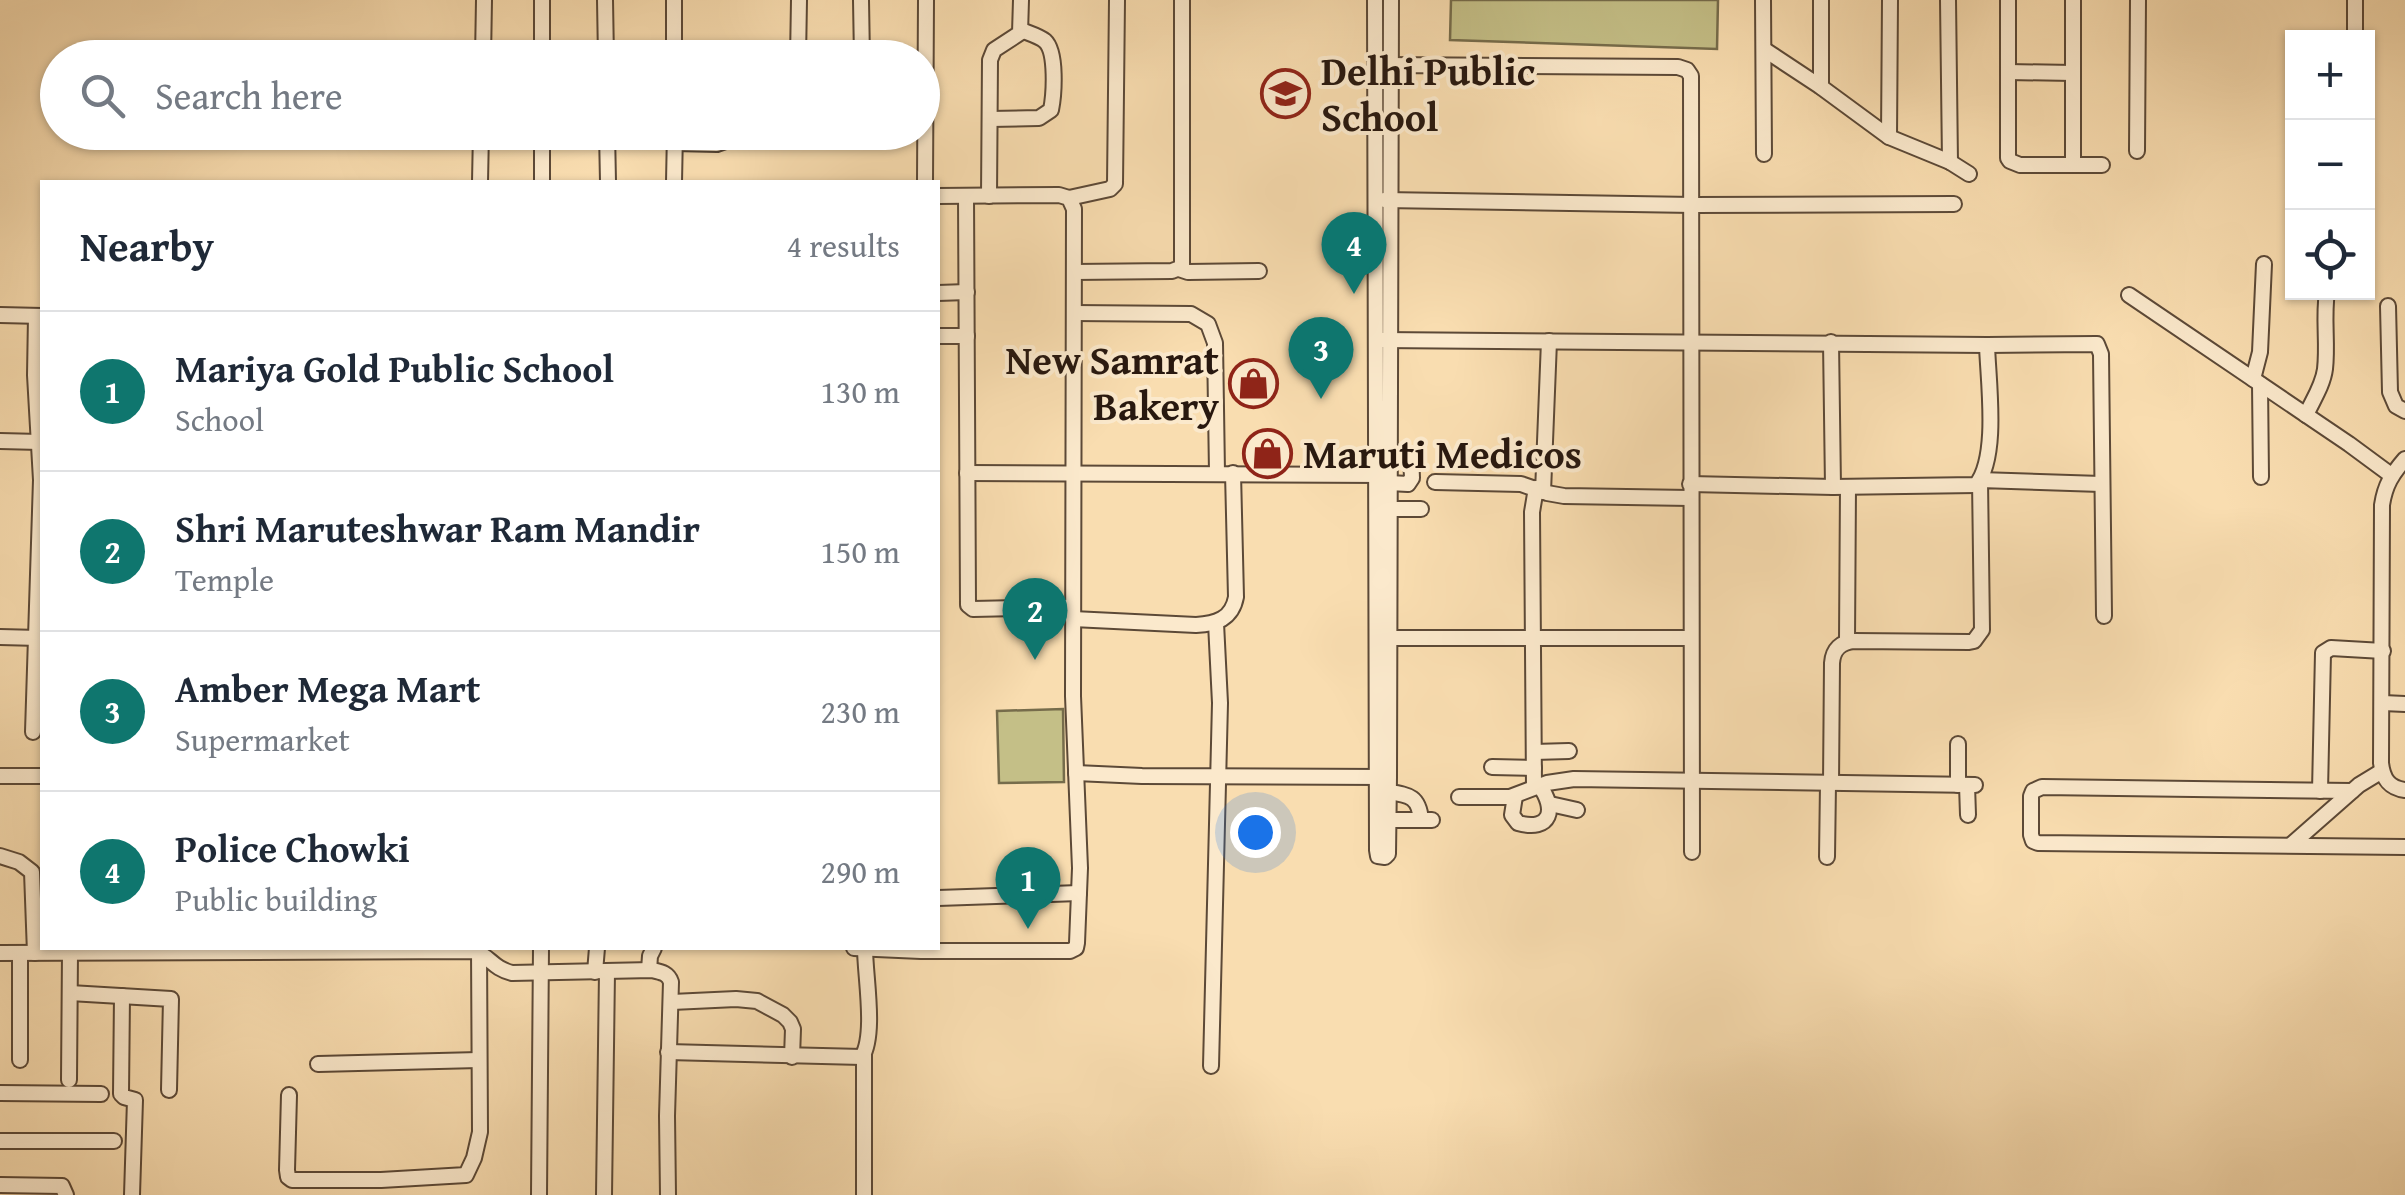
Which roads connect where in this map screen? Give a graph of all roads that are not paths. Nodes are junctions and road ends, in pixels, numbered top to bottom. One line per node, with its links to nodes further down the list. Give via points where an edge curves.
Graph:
1 (484, 0): 23 (street)
2 (542, 0): 24 (street)
3 (605, 0): 25 (street)
4 (674, 0): 26 (street)
5 (798, 0): 27 (street)
6 (861, 0): 28 (street)
7 (926, 0): 29 (street)
8 (1020, 0): 21 (street)
9 (1117, 0): 56 (street, via 1115,184)
10 (1182, 0): 61 (street)
11 (1375, 0): 31 (street)
12 (1390, 0): 31 (street)
13 (1763, 0): 30 (street)
14 (1821, 0): 34 (street)
15 (1890, 0): 36 (street)
16 (1948, 0): 44 (street)
17 (2008, 0): 32 (street)
18 (2072, 0): 33 (street)
19 (2138, 0): 42 (street)
20 (2354, 0): 22 (street)
21 (1021, 30): 35 (street, via 992,54); 35 (street, via 1050,48 1052,110 1039,118)
22 (2354, 30)
23 (483, 40)
24 (542, 40)
25 (606, 40)
26 (674, 40)
27 (798, 40)
28 (862, 40)
29 (926, 40)
30 (1765, 50): 34 (street); 43 (street)
31 (1383, 65): 57 (street); 59 (street, via 1683,68 1693,81)
32 (2008, 72): 33 (street); 45 (street, via 2010,161)
33 (2073, 73): 45 (street)
34 (1821, 87): 36 (street)
35 (990, 120): 55 (street)
36 (1889, 137): 44 (street)
37 (481, 150): 48 (street)
38 (542, 150): 49 (street)
39 (607, 150): 50 (street)
40 (675, 150): 51 (street)
41 (925, 150): 52 (street)
42 (2137, 151)
43 (1764, 154)
44 (1950, 162): 47 (street)
45 (2074, 165): 46 (street)
46 (2102, 165)
47 (1969, 174)
48 (480, 180)
49 (542, 180)
50 (608, 180)
51 (674, 180)
52 (925, 180)
53 (940, 196): 54 (street)
54 (966, 196): 55 (street); 64 (street)
55 (989, 196): 56 (street)
56 (1070, 198): 63 (street)
57 (1383, 200): 59 (street); 74 (street)
58 (1954, 204): 59 (street)
59 (1693, 205): 76 (street)
60 (2264, 264): 79 (street)
61 (1180, 269): 62 (street); 63 (street)
62 (1259, 271)
63 (1074, 272): 69 (street)
64 (966, 292): 65 (street); 73 (street)
65 (940, 293)
66 (2129, 294): 79 (street)
67 (2327, 300): 81 (street, via 2325,371)
68 (2388, 306): 80 (street, via 2390,392)
69 (1074, 313): 86 (street); 88 (street, via 1191,314 1208,324)
70 (0, 315): 71 (street)
71 (39, 316): 83 (street)
72 (940, 336): 73 (street)
73 (967, 336): 87 (street)
74 (1384, 340): 75 (street); 84 (street); 91 (street)
75 (1549, 341): 76 (street); 96 (street)
76 (1692, 341): 77 (street); 97 (street)
77 (1831, 342): 78 (street); 95 (street)
78 (1987, 346): 92 (street, via 1990,436); 94 (street, via 2100,346)
79 (2257, 382): 81 (street); 90 (street)
80 (2405, 411)
81 (2306, 416): 89 (street)
82 (0, 441): 83 (street)
83 (40, 442)
84 (1390, 453): 91 (street); 91 (street, via 1412,456 1410,482)
85 (2405, 459): 89 (street)
86 (1073, 472): 87 (street); 88 (street); 101 (street)
87 (967, 473): 101 (street, via 968,607)
88 (1225, 473): 91 (street); 103 (street, via 1236,597)
89 (2391, 475): 110 (street, via 2382,520)
90 (2262, 477)
91 (1386, 478): 98 (street); 106 (street)
92 (1980, 480): 94 (street); 95 (street, via 1970,486); 109 (street, via 1978,637)
93 (1435, 482): 96 (street, via 1516,483)
94 (2101, 484): 102 (street)
95 (1841, 487): 97 (street); 109 (street)
96 (1540, 490): 97 (street, via 1578,497); 107 (street, via 1532,505)
97 (1690, 491): 108 (street)
98 (1389, 509): 99 (street); 106 (street)
99 (1422, 509)
100 (40, 582): 105 (street)
101 (1073, 613): 103 (street, via 1169,625); 119 (street)
102 (2104, 616)
103 (1216, 623): 122 (street)
104 (0, 637): 105 (street)
105 (38, 638): 113 (street)
106 (1383, 638): 107 (street); 123 (street)
107 (1534, 638): 108 (street); 116 (street)
108 (1690, 638): 124 (street)
109 (1847, 641): 125 (street, via 1832,657)
110 (2383, 651): 111 (street); 129 (street, via 2323,653)
111 (2383, 704): 112 (street); 118 (street)
112 (2405, 704)
113 (33, 732)
114 (1958, 744): 126 (street)
115 (1569, 751): 116 (street)
116 (1534, 760): 117 (street); 127 (street)
117 (1492, 767)
118 (2382, 771): 128 (street, via 2392,787); 130 (street)
119 (1076, 773): 122 (street); 142 (street)
120 (0, 776): 121 (street)
121 (40, 776)
122 (1218, 776): 123 (street); 170 (street)
123 (1385, 782): 136 (street); 136 (street, via 1412,798 1426,820); 136 (street, via 1380,857 1388,854)
124 (1691, 782): 125 (street); 127 (street, via 1574,779); 139 (street)
125 (1829, 784): 126 (street); 141 (street)
126 (1967, 785): 135 (street)
127 (1536, 786): 131 (street); 133 (street)
128 (2405, 790)
129 (2320, 791): 130 (street); 137 (street, via 2042,787 2031,796 2038,844)
130 (2352, 791): 137 (street)
131 (1515, 796): 132 (street); 133 (street, via 1512,815 1524,826 1546,819)
132 (1459, 797)
133 (1550, 804): 134 (street)
134 (1577, 810)
135 (1968, 815)
136 (1388, 820)
137 (2292, 844): 138 (street)
138 (2405, 847)
139 (1692, 852)
140 (0, 856): 156 (street, via 32,872)
141 (1827, 857)
142 (1079, 893): 143 (street); 144 (street, via 1072,950)
143 (940, 898)
144 (940, 949)
145 (96, 950): 146 (street); 157 (street)
146 (160, 950): 147 (street)
147 (290, 950): 148 (street)
148 (355, 950): 149 (street)
149 (414, 950): 150 (street)
150 (479, 950): 160 (street, via 498,969); 168 (street)
151 (541, 950): 160 (street)
152 (597, 950): 159 (street)
153 (653, 950): 158 (street)
154 (865, 950): 165 (street)
155 (0, 953): 156 (street)
156 (27, 953): 157 (street); 167 (street)
157 (70, 953): 161 (street)
158 (649, 970): 159 (street); 163 (street, via 668,976)
159 (601, 972): 160 (street); 182 (street)
160 (541, 974): 181 (street)
161 (70, 993): 162 (street); 171 (street)
162 (122, 996): 172 (street, via 171,999); 180 (street, via 122,1094 135,1100)
163 (672, 1002): 164 (street); 166 (street, via 757,1000 790,1022)
164 (668, 1052): 166 (street); 183 (street)
165 (864, 1055): 166 (street); 184 (street)
166 (792, 1057)
167 (20, 1060)
168 (479, 1060): 169 (street); 175 (street, via 478,1145 460,1177 292,1180)
169 (318, 1064)
170 (1212, 1066)
171 (69, 1080)
172 (169, 1090)
173 (0, 1093): 174 (street)
174 (101, 1094)
175 (289, 1095)
176 (0, 1141): 177 (street)
177 (114, 1141)
178 (0, 1185): 179 (street, via 62,1186)
179 (66, 1195)
180 (132, 1195)
181 (539, 1195)
182 (604, 1195)
183 (668, 1195)
184 (864, 1195)

